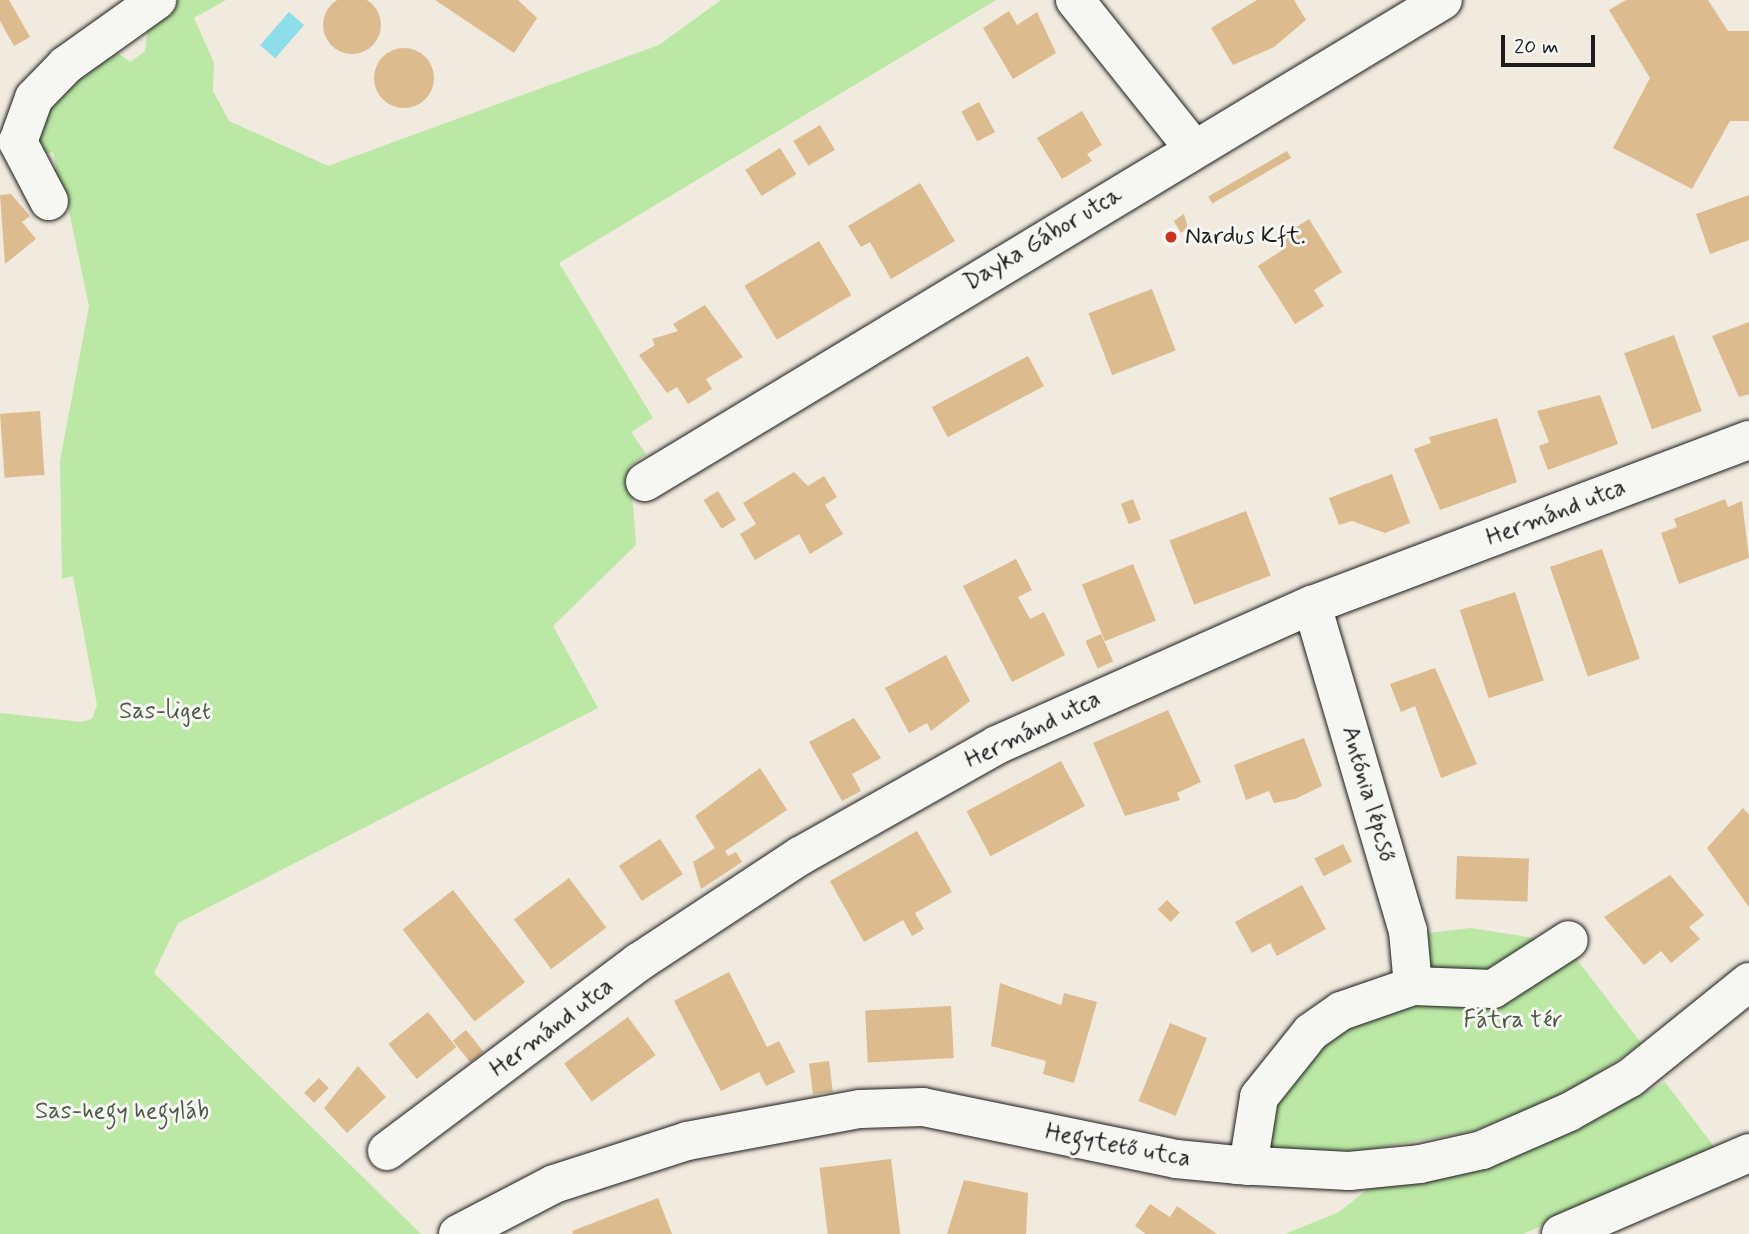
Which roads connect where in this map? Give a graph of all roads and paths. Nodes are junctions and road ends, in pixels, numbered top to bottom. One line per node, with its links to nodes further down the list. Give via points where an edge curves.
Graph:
1 (157, 0): 5 (street, via 66,65 34,98 18,142)
2 (1075, 0): 4 (street)
3 (1443, 0): 4 (street, Dayka Gábor utca)
4 (1194, 149): 7 (street, Dayka Gábor utca)
5 (49, 201)
6 (1749, 440): 8 (street, Hermánd utca)
7 (645, 482)
8 (1312, 605): 11 (street, Antónia lépcső, via 1408,931); 12 (street, Hermánd utca, via 997,745 800,856 639,962)
9 (1569, 940): 11 (street, via 1493,989)
10 (1749, 982): 14 (street, Hegytető utca, via 1630,1078 1522,1136 1420,1164 1349,1171)
11 (1413, 986): 14 (street, via 1341,1011 1311,1032 1259,1097)
12 (387, 1151)
13 (1749, 1153): 16 (street)
14 (1248, 1166): 15 (street, Hegytető utca, via 1177,1159 923,1107 860,1109 675,1145 554,1184)
15 (458, 1234)
16 (1561, 1234)

